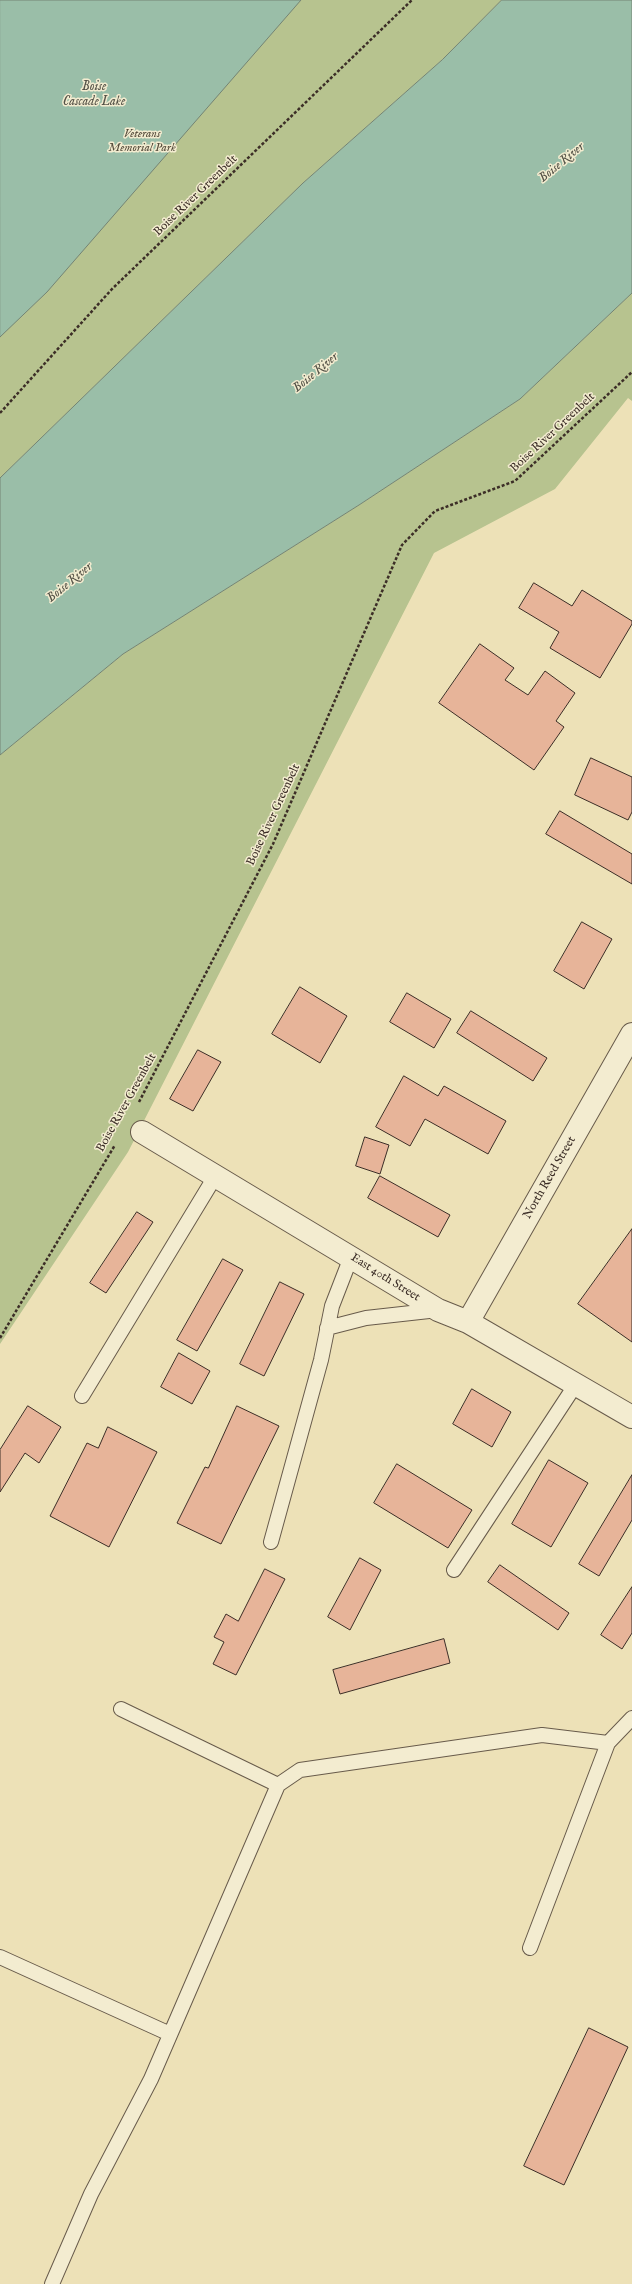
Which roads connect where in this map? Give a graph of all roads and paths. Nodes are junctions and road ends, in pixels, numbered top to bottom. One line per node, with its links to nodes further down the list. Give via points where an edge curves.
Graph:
1 (412, 0): 3 (path, Boise River Greenbelt, via 112,289)
2 (632, 372): 5 (path, Boise River Greenbelt, via 515,481 435,511 402,545 273,844)
3 (0, 413)
4 (632, 1034): 11 (street, North Reed Street)
5 (139, 1103)
6 (142, 1132): 8 (street, East 40th Street)
7 (116, 1144): 13 (path, Boise River Greenbelt)
8 (216, 1175): 9 (street, East 40th Street); 15 (lane)
9 (351, 1257): 10 (street, East 40th Street); 12 (lane, via 332,1306)
10 (438, 1310): 11 (street, East 40th Street); 12 (lane, via 366,1318)
11 (468, 1322): 14 (street, East 40th Street)
12 (327, 1328): 17 (lane, via 321,1360)
13 (0, 1338)
14 (576, 1384): 16 (street, East 40th Street); 18 (lane)
15 (82, 1396)
16 (632, 1417)
17 (271, 1542)
18 (454, 1570)
19 (121, 1709): 22 (lane)
20 (632, 1718): 21 (lane)
21 (608, 1743): 22 (lane, via 542,1735 300,1770); 23 (lane)
22 (278, 1785): 25 (lane)
23 (530, 1948)
24 (0, 1957): 25 (lane)
25 (170, 2034): 26 (lane, via 151,2079 92,2194)
26 (52, 2284)

